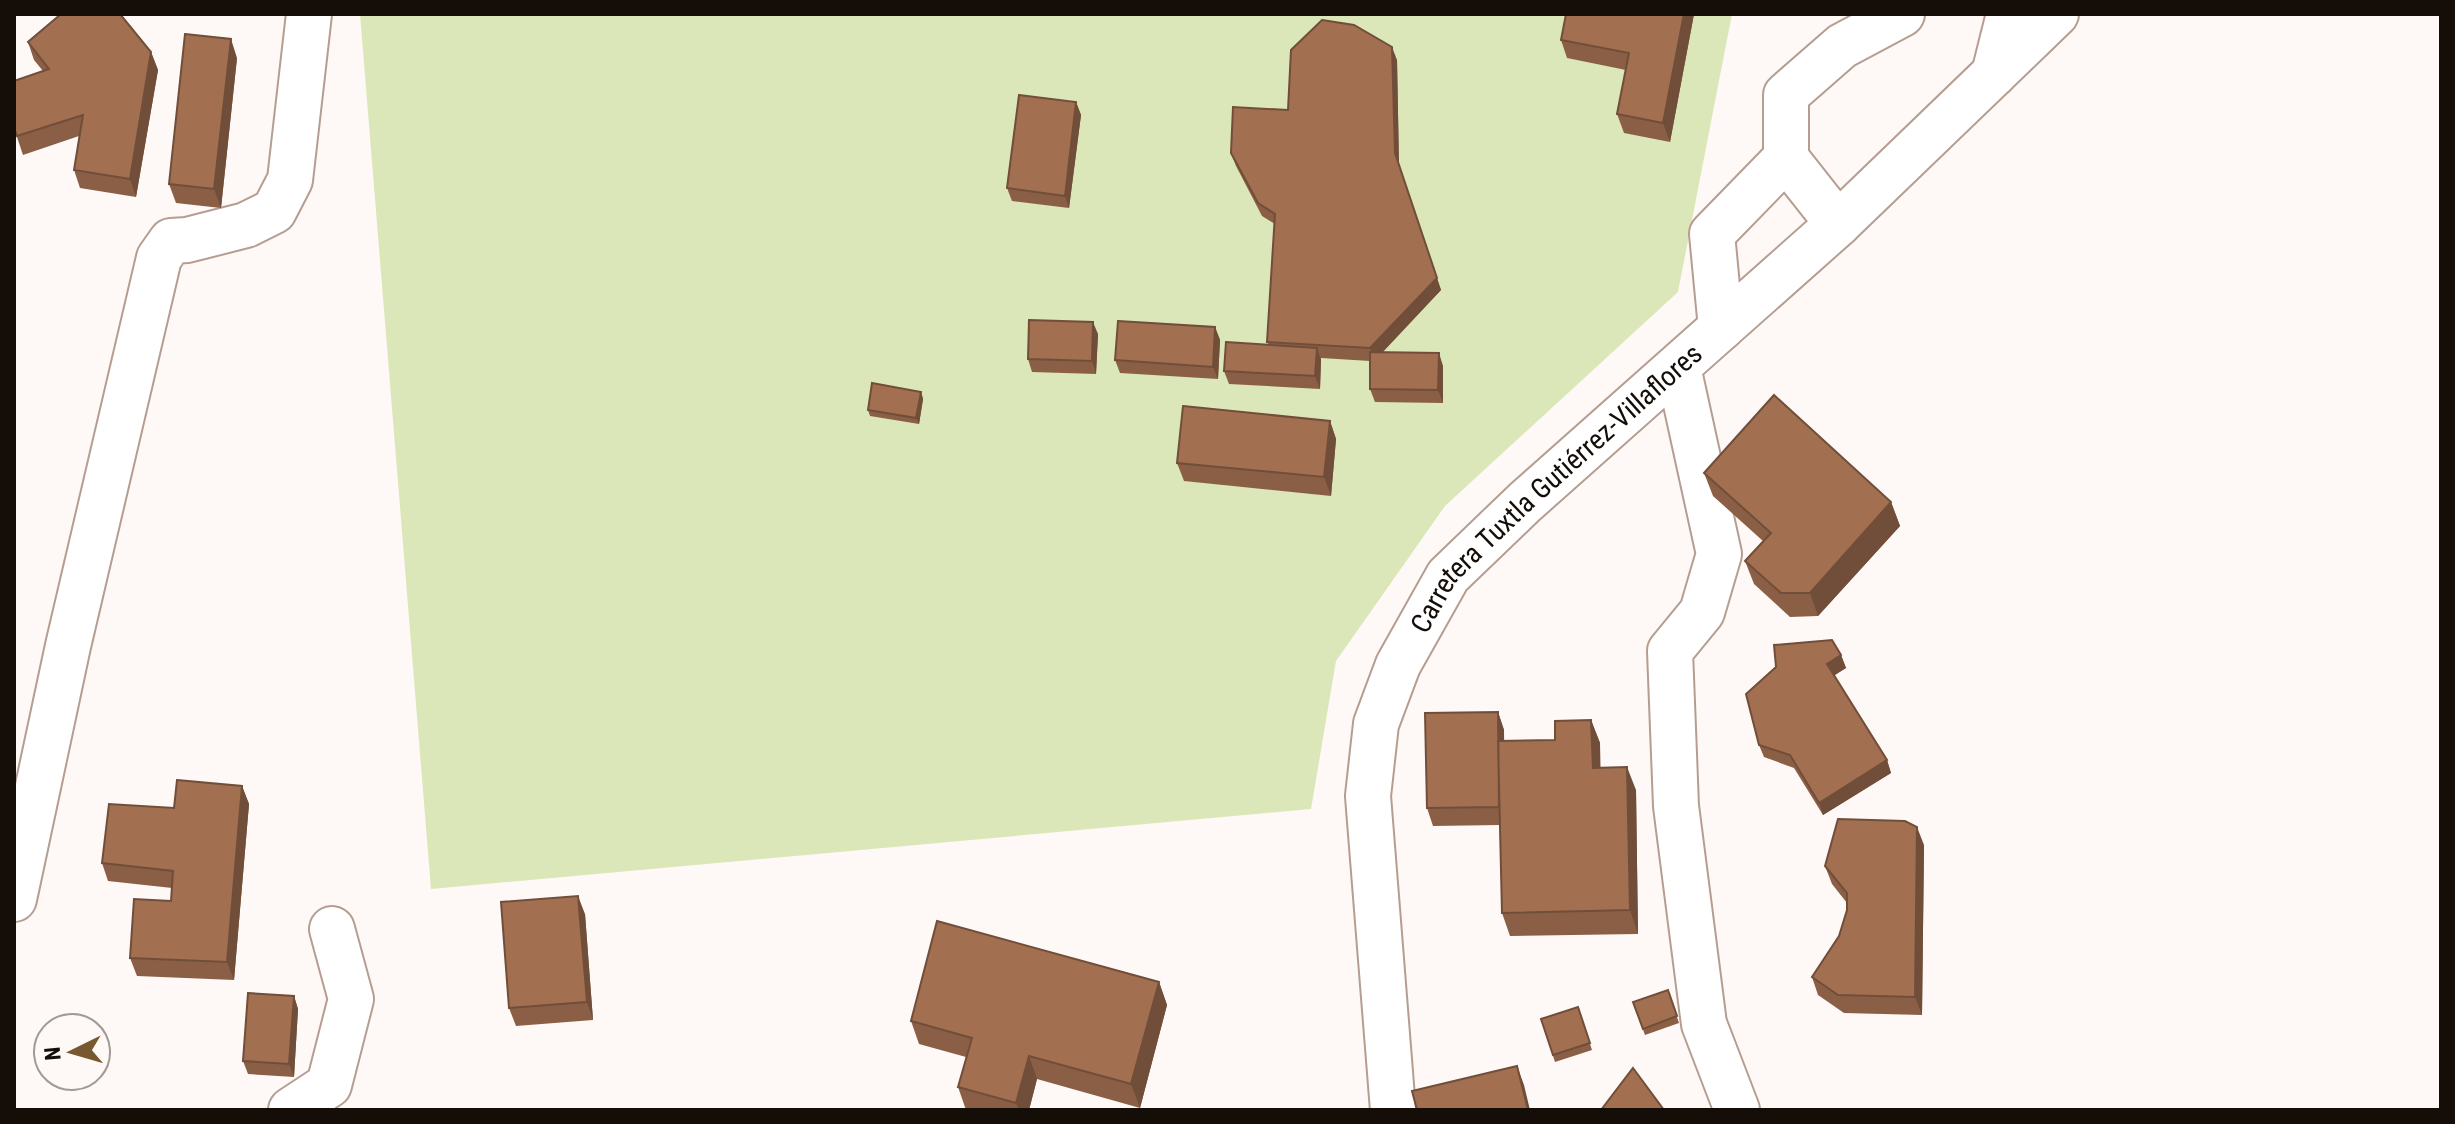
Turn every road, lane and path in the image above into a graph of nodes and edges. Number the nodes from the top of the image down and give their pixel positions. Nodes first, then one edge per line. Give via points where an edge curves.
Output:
1 (309, 14) edge
2 (1902, 14) edge
3 (2009, 14) edge
4 (2056, 14) edge
5 (1994, 74) junction
6 (1786, 158) junction
7 (1838, 224) junction
8 (1721, 328) junction
9 (1678, 367) junction
10 (14, 899) edge
11 (332, 929) dead end
12 (291, 1110) edge
13 (1393, 1110) edge
14 (1737, 1110) edge

1 - 10 street via 290,180 274,211 246,225 171,241 159,258
2 - 6 street via 1842,46 1786,95
3 - 5 street
4 - 5 street, Carretera Tuxtla Gutiérrez-Villaflores
5 - 7 street, Carretera Tuxtla Gutiérrez-Villaflores
6 - 7 street
6 - 8 street via 1712,234
7 - 8 street, Carretera Tuxtla Gutiérrez-Villaflores
8 - 9 street, Carretera Tuxtla Gutiérrez-Villaflores
9 - 13 street, Carretera Tuxtla Gutiérrez-Villaflores via 1448,576 1398,665 1376,724 1368,796
9 - 14 street via 1719,554 1702,612 1670,651 1676,806 1704,1024
11 - 12 street via 351,999 329,1085

